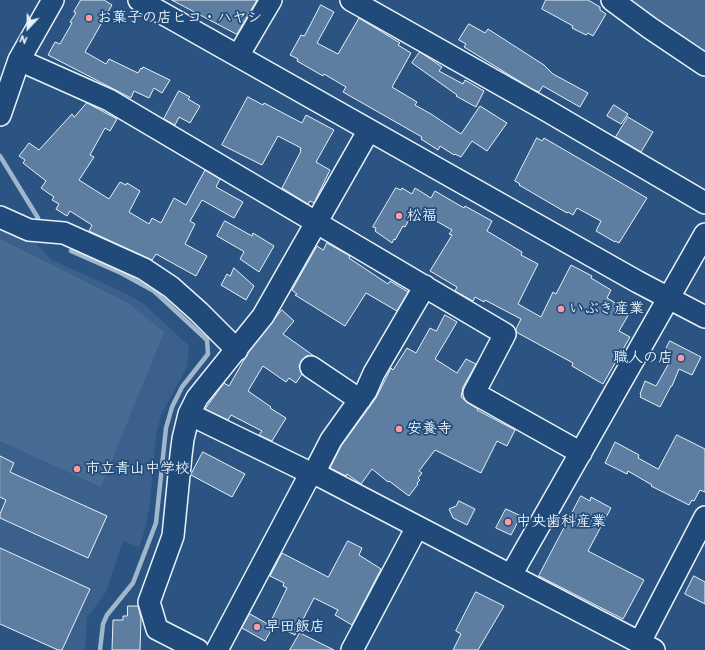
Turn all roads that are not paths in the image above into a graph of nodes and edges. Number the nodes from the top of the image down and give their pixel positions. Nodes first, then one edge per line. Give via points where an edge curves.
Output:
1 (53, 0) edge
2 (139, 0) edge
3 (271, 0) edge
4 (612, 0) edge
5 (357, 2) edge
6 (238, 56) junction
7 (20, 60) junction
8 (705, 65) edge
9 (0, 115) edge
10 (369, 130) junction
11 (705, 203) edge
12 (0, 217) edge
13 (317, 222) junction
14 (705, 234) edge
15 (425, 286) junction
16 (669, 297) junction
17 (705, 317) edge
18 (237, 350) junction
19 (311, 367) dead end
20 (360, 400) junction
21 (189, 414) junction
22 (581, 453) junction
23 (313, 475) junction
24 (705, 517) edge
25 (417, 527) junction
26 (699, 543) edge
27 (511, 575) junction
28 (647, 646) edge
29 (222, 648) edge
30 (198, 650) edge
31 (352, 650) edge

1 - 7 street
2 - 6 street
3 - 6 street
4 - 8 street
5 - 11 street
6 - 10 street
7 - 9 street
7 - 13 street via 109,100
10 - 13 street
10 - 16 street
12 - 18 street via 29,230 64,233 144,269 171,287
13 - 15 street
13 - 18 street via 264,316
14 - 16 street
15 - 20 street
15 - 22 street via 505,334 474,393
16 - 17 street
16 - 22 street
18 - 21 street via 197,398
19 - 20 street
20 - 23 street via 331,440
21 - 23 street
21 - 30 street via 182,450 173,536 149,602 157,629
22 - 27 street
23 - 25 street via 320,476
23 - 29 street via 308,480
24 - 26 street
25 - 27 street
25 - 31 street
26 - 28 street
27 - 28 street

